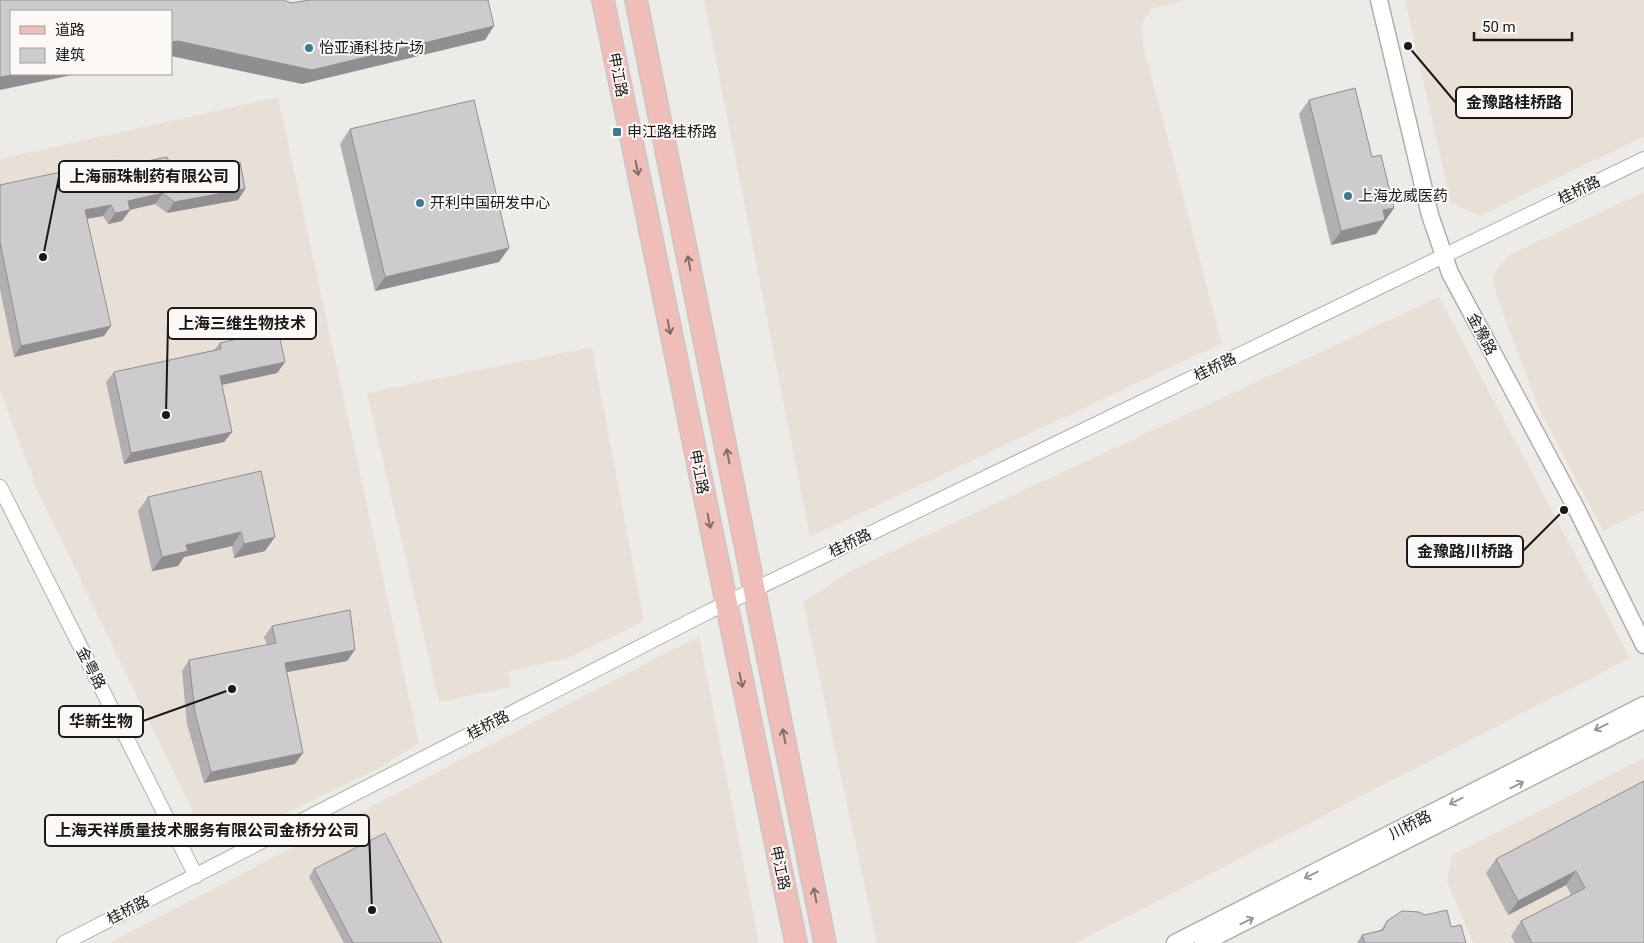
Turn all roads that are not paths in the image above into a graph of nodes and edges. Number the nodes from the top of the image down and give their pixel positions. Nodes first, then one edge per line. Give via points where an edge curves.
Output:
1 (603, 0) edge
2 (636, 0) edge
3 (1379, 0) edge
4 (1644, 158) edge
5 (1444, 256) junction
6 (0, 487) edge
7 (755, 589) junction
8 (726, 604) junction
9 (1644, 645) edge
10 (1644, 705) edge
11 (1644, 720) edge
12 (196, 876) junction
13 (64, 943) edge
14 (796, 943) edge
15 (825, 943) edge
16 (1175, 943) edge
17 (1203, 943) edge

1 -> 8 main road, 申江路
7 -> 2 main road, 申江路
3 - 5 street, 金豫路 via 1430,216
4 - 5 street, 桂桥路
5 - 7 street, 桂桥路
5 - 9 street, 金豫路 via 1459,291 1576,508
6 - 12 street, 金粤路
7 - 8 street, 桂桥路
15 -> 7 main road, 申江路
8 - 12 street, 桂桥路
8 -> 14 main road, 申江路
10 -> 16 street, 川桥路
17 -> 11 street, 川桥路
12 - 13 street, 桂桥路

